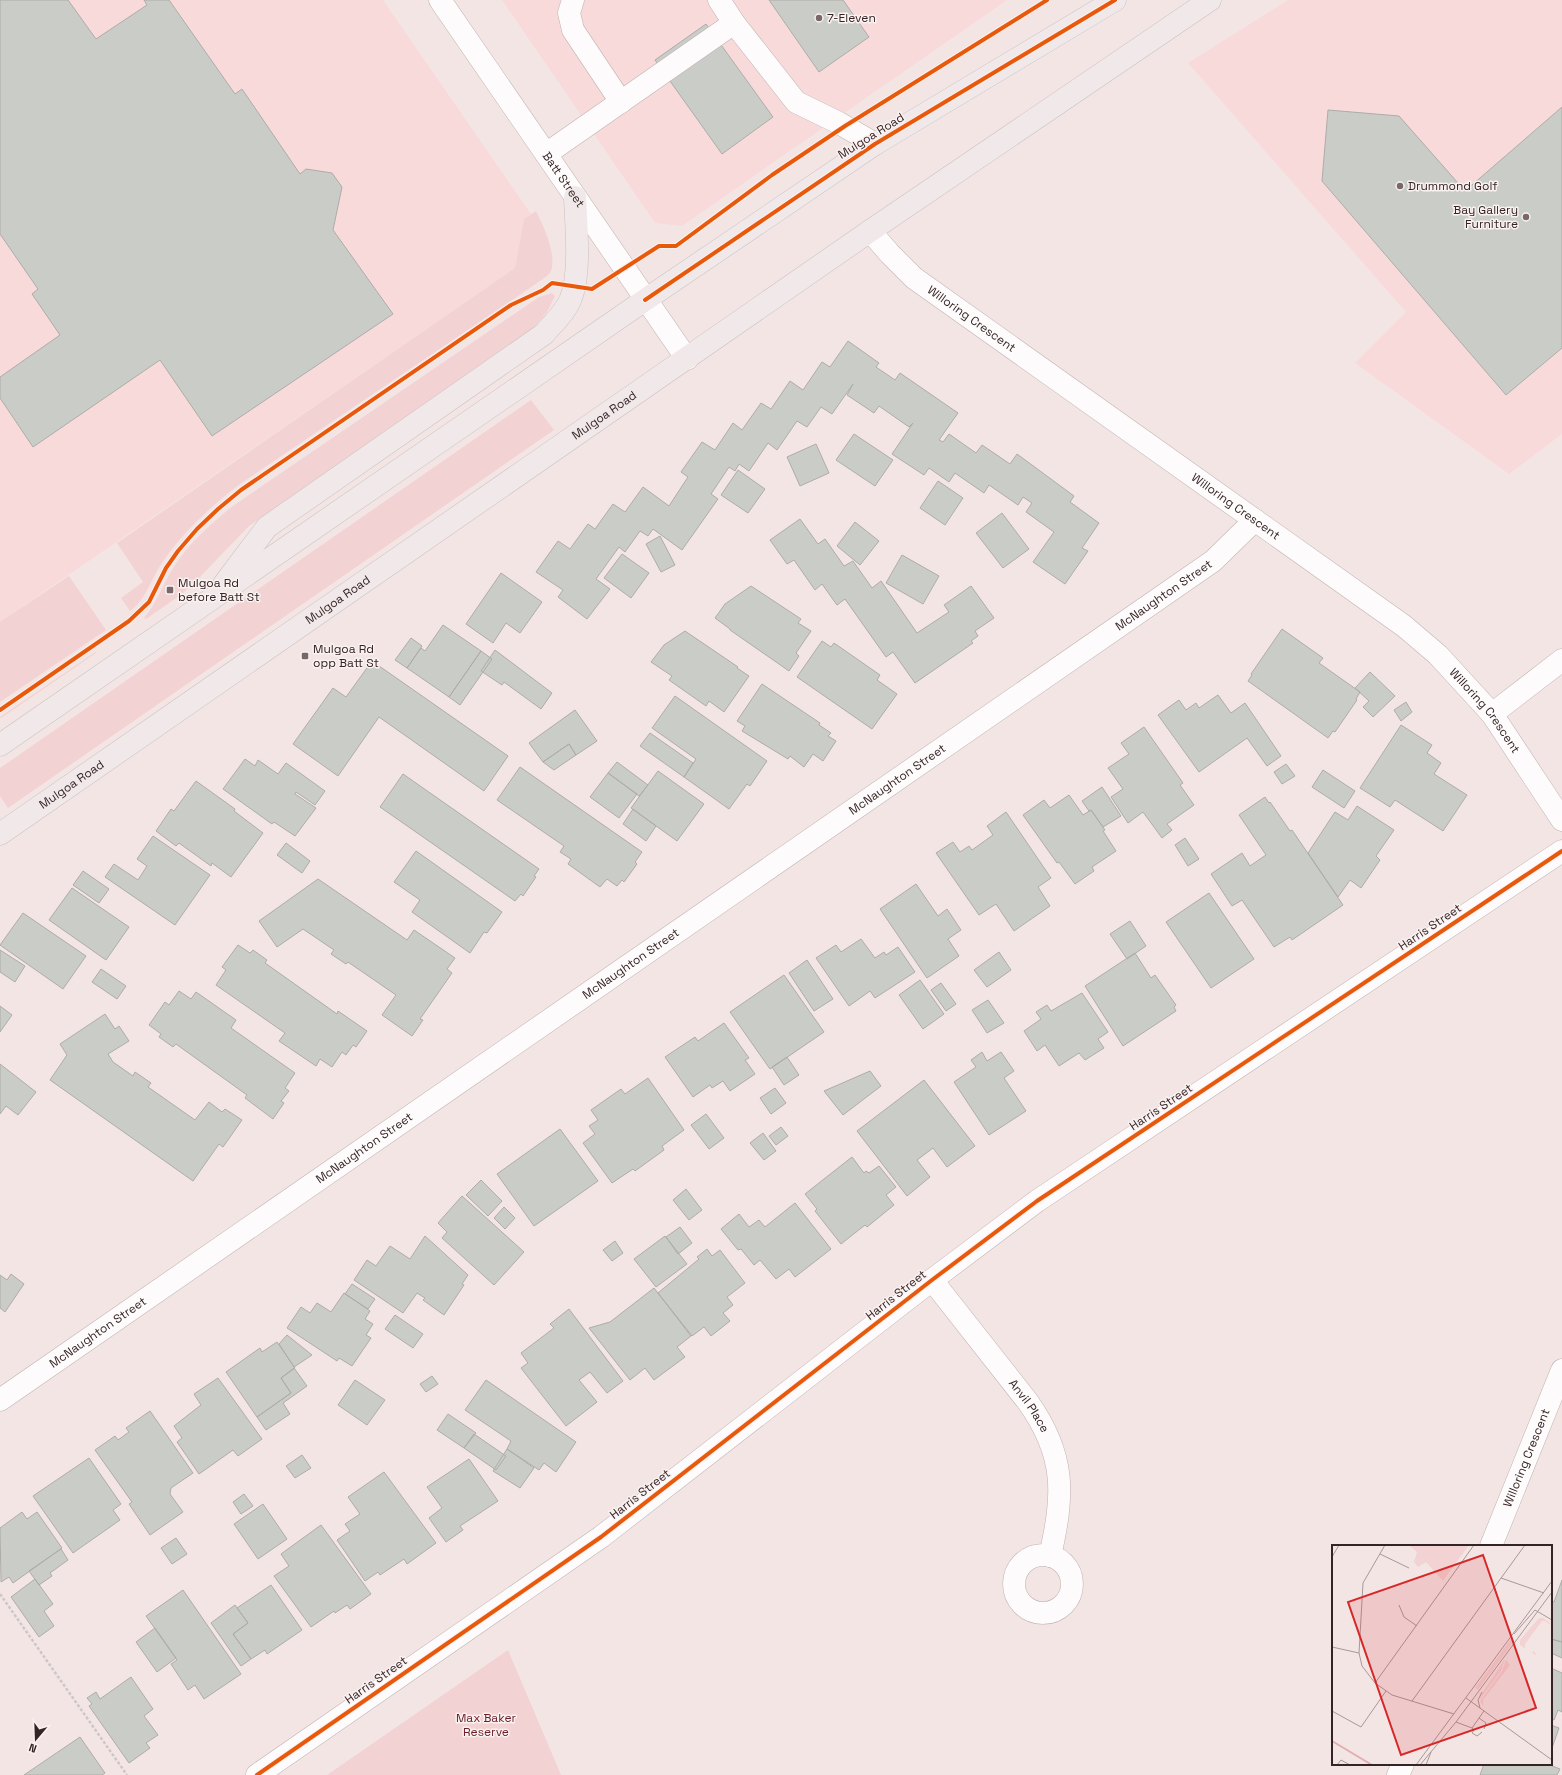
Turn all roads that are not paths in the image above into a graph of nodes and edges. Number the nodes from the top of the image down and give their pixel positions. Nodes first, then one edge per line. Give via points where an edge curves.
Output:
1 (440, 0) edge
2 (573, 0) edge
3 (719, 0) edge
4 (1115, 0) edge
5 (1210, 0) edge
6 (734, 23) junction
7 (621, 102) junction
8 (875, 144) junction
9 (546, 154) junction
10 (575, 197) junction
11 (870, 231) junction
12 (645, 300) junction
13 (687, 359) junction
14 (1255, 520) junction
15 (212, 600) junction
16 (1562, 660) edge
17 (1492, 714) junction
18 (0, 745) edge
19 (1562, 820) edge
20 (1, 833) edge
21 (1562, 851) edge
22 (932, 1280) junction
23 (1562, 1370) edge
24 (0, 1400) edge
25 (1491, 1545) edge
26 (1050, 1556) dead end
27 (1403, 1765) edge
28 (257, 1775) edge
29 (1398, 1775) edge

1 - 9 street, Batt Street
2 - 7 street via 570,13 573,30
3 - 6 street
4 - 8 main road, Mulgoa Road
5 - 11 main road, Mulgoa Road
6 - 7 street
6 - 8 street via 796,102
7 - 9 street
8 - 12 main road, Mulgoa Road
9 - 10 street, Batt Street
10 - 12 street, Batt Street
10 - 15 main road via 577,253 574,286 571,298 555,322 544,334 267,527
11 - 13 main road, Mulgoa Road
11 - 14 street, Willoring Crescent via 914,278
12 - 13 street, Batt Street
12 - 15 main road, Mulgoa Road
13 - 20 main road, Mulgoa Road
14 - 17 street, Willoring Crescent via 1404,626 1438,655
14 - 24 street, McNaughton Street via 1213,561
15 - 18 main road, Mulgoa Road
16 - 17 street
17 - 19 street, Willoring Crescent
21 - 22 street, Harris Street via 1037,1201
22 - 26 street, Anvil Place via 1042,1421 1056,1456 1060,1485 1057,1526
22 - 28 street, Harris Street via 601,1537
23 - 25 street, Willoring Crescent
27 - 29 street

